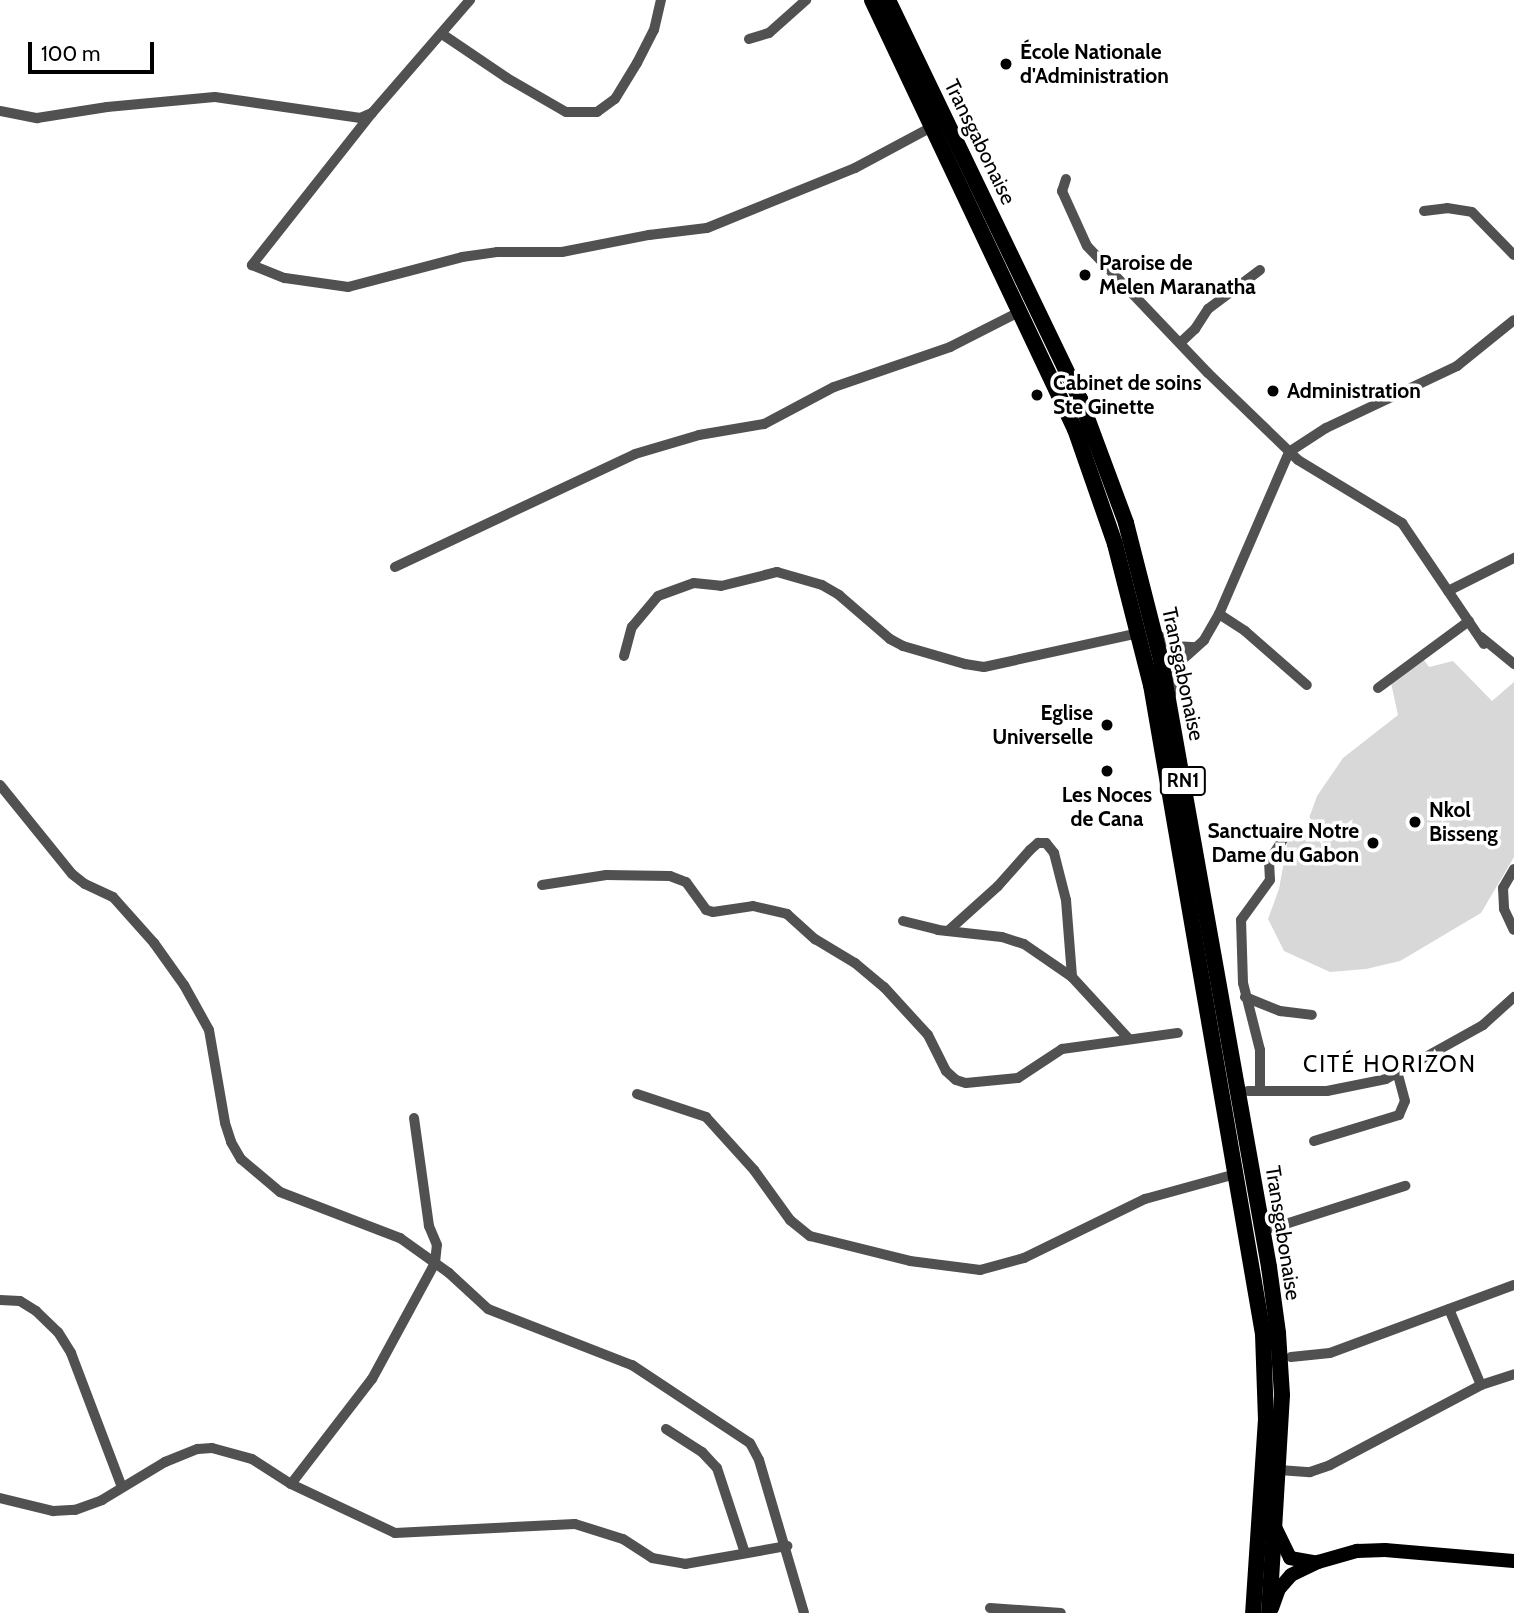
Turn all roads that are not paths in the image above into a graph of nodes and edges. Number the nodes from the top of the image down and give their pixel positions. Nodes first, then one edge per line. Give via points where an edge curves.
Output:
1 (470, 0) edge
2 (661, 0) edge
3 (806, 0) edge
4 (872, 0) edge
5 (888, 0) edge
6 (442, 34) junction
7 (749, 39) dead end
8 (0, 111) edge
9 (372, 113) junction
10 (930, 128) junction
11 (1066, 178) dead end
12 (1424, 211) dead end
13 (1514, 255) edge
14 (1260, 270) dead end
15 (1021, 311) junction
16 (1514, 320) edge
17 (1180, 343) junction
18 (1289, 452) junction
19 (1514, 558) edge
20 (395, 567) dead end
21 (1448, 591) junction
22 (1219, 614) junction
23 (1469, 621) junction
24 (1147, 633) junction
25 (1196, 647) junction
26 (624, 656) dead end
27 (1514, 664) edge
28 (1307, 685) dead end
29 (1378, 688) dead end
30 (1170, 705) junction
31 (0, 785) edge
32 (1289, 830) dead end
33 (1514, 869) edge
34 (542, 885) dead end
35 (903, 921) dead end
36 (1514, 930) edge
37 (948, 932) junction
38 (1072, 977) junction
39 (1245, 997) junction
40 (1514, 997) edge
41 (1312, 1015) dead end
42 (1178, 1032) dead end
43 (1129, 1039) junction
44 (1398, 1074) junction
45 (637, 1094) dead end
46 (414, 1118) dead end
47 (1314, 1140) dead end
48 (1236, 1174) junction
49 (1405, 1186) dead end
50 (1273, 1227) dead end
51 (435, 1263) junction
52 (1514, 1285) edge
53 (0, 1300) edge
54 (1449, 1309) junction
55 (1291, 1357) dead end
56 (1514, 1374) edge
57 (1481, 1385) junction
58 (666, 1429) dead end
59 (1279, 1470) junction
60 (291, 1484) junction
61 (122, 1487) junction
62 (0, 1499) edge
63 (1275, 1525) junction
64 (787, 1546) junction
65 (745, 1553) junction
66 (1514, 1560) edge
67 (1318, 1562) junction
68 (990, 1608) dead end
69 (804, 1613) edge
70 (1061, 1613) edge
71 (1253, 1613) edge
72 (1270, 1613) edge

1 - 6 street
2 - 6 street via 654,30 637,63 615,99 597,112 566,111
3 - 7 street via 769,33
4 - 10 highway, Transgabonaise / RN1
5 - 24 highway, Transgabonaise / RN1 via 1080,399 1126,523
6 - 9 street
8 - 9 street via 37,118 215,97 347,117
9 - 10 street via 252,265 285,278 348,287 462,257 562,252 707,228 855,168
10 - 15 highway, Transgabonaise / RN1
11 - 17 street via 1062,191 1087,246
12 - 13 street via 1472,212
14 - 17 street via 1208,309
15 - 20 street via 950,347 834,387 764,424 668,442 635,454
15 - 24 highway, Transgabonaise / RN1 via 1065,405
16 - 18 street via 1457,366 1326,428
17 - 18 street
18 - 21 street via 1402,523
18 - 22 street
19 - 21 street
21 - 23 street
22 - 25 street
22 - 28 street
23 - 27 street via 1482,641 1486,639
23 - 29 street
24 - 25 street via 1174,646
24 - 26 street via 984,667 965,664 903,646 822,584 777,572 721,586 694,583 658,596 632,628
24 - 30 highway, Transgabonaise / RN1
24 - 48 highway, Transgabonaise / RN1 via 1163,752
25 - 30 street via 1177,670
30 - 59 highway, Transgabonaise / RN1 via 1273,1295 1282,1395
31 - 51 street via 72,874 113,897 184,985 209,1030 225,1123 241,1159 280,1192 400,1238
32 - 39 street via 1269,861 1270,880 1241,920
33 - 36 street via 1503,888 1504,909
34 - 43 street via 606,875 670,876 686,882 706,910 753,906 788,914 815,939 884,987 928,1035 946,1071 966,1083 1018,1078 1062,1049
35 - 37 street
37 - 38 street via 1024,944
37 - 38 street via 1030,850 1046,843 1054,853 1066,900
38 - 43 street
39 - 41 street via 1280,1011
39 - 44 street via 1261,1050 1254,1090 1350,1088
40 - 44 street via 1483,1025
42 - 43 street
44 - 47 street via 1405,1101 1399,1115
45 - 48 street via 706,1117 754,1170 790,1220 810,1236 921,1263 980,1270 1013,1261 1145,1199
46 - 51 street via 429,1226 437,1245
48 - 71 highway, Transgabonaise / RN1 via 1258,1297 1266,1390
49 - 50 street
51 - 60 street via 372,1379
51 - 64 street via 488,1309 632,1365 750,1443 760,1460
52 - 54 street
53 - 61 street via 20,1301 58,1332 71,1353
54 - 55 street via 1330,1353
54 - 57 street
56 - 57 street
57 - 59 street via 1331,1465 1310,1472
58 - 65 street via 702,1452 717,1468
59 - 63 highway, Transgabonaise / RN1
60 - 61 street via 252,1459 212,1448 183,1454
60 - 65 street via 395,1533 575,1524 623,1539 663,1561 685,1563
61 - 62 street via 75,1510 52,1511
63 - 67 main road via 1290,1558
63 - 72 highway, Transgabonaise / RN1
64 - 65 street
64 - 69 street
66 - 67 main road via 1385,1549
67 - 72 main road via 1285,1581
68 - 70 street

